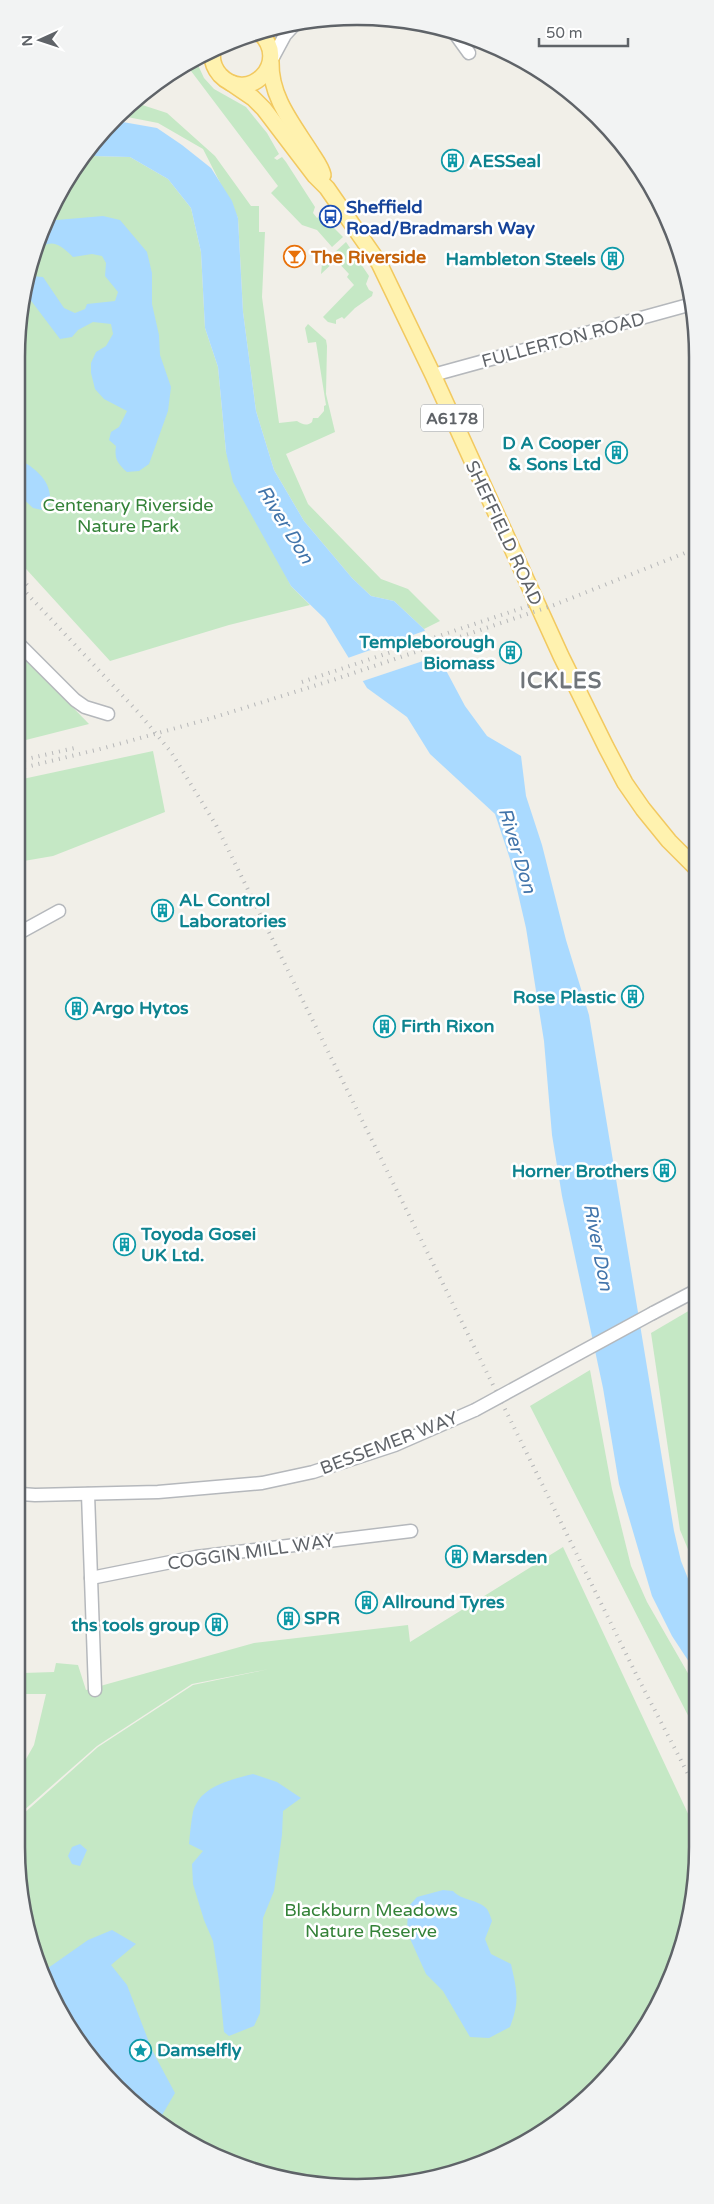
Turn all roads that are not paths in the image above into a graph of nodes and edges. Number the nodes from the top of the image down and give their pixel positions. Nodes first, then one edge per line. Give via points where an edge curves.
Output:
1 (288, 32) edge
2 (266, 38) edge
3 (462, 42) edge
4 (470, 53) dead end
5 (213, 58) edge
6 (271, 62) junction
7 (231, 83) junction
8 (327, 188) junction
9 (685, 306) edge
10 (433, 375) junction
11 (25, 649) edge
12 (108, 714) dead end
13 (689, 861) edge
14 (59, 910) dead end
15 (25, 930) edge
16 (689, 1294) edge
17 (25, 1494) edge
18 (88, 1494) junction
19 (411, 1531) dead end
20 (91, 1578) junction
21 (95, 1690) dead end

1 - 6 street
2 - 6 main road, A6178 via 271,48
3 - 4 street
5 - 7 main road, A6178 via 218,74
6 - 7 main road via 267,72 257,81 247,85
6 - 8 main road, SHEFFIELD ROAD / A6178 via 273,87 322,170
7 - 8 main road, SHEFFIELD ROAD / A6178 via 259,104
8 - 10 main road, SHEFFIELD ROAD / A6178 via 379,263
9 - 10 street, FULLERTON ROAD
10 - 13 main road, SHEFFIELD ROAD / A6178 via 606,747 643,810
11 - 12 street via 75,700 85,707
14 - 15 street
16 - 18 street, BESSEMER WAY, bridge via 475,1410 395,1445 304,1474 244,1485
17 - 18 street, BESSEMER WAY
18 - 20 street
19 - 20 street, COGGIN MILL WAY via 196,1557
20 - 21 street

